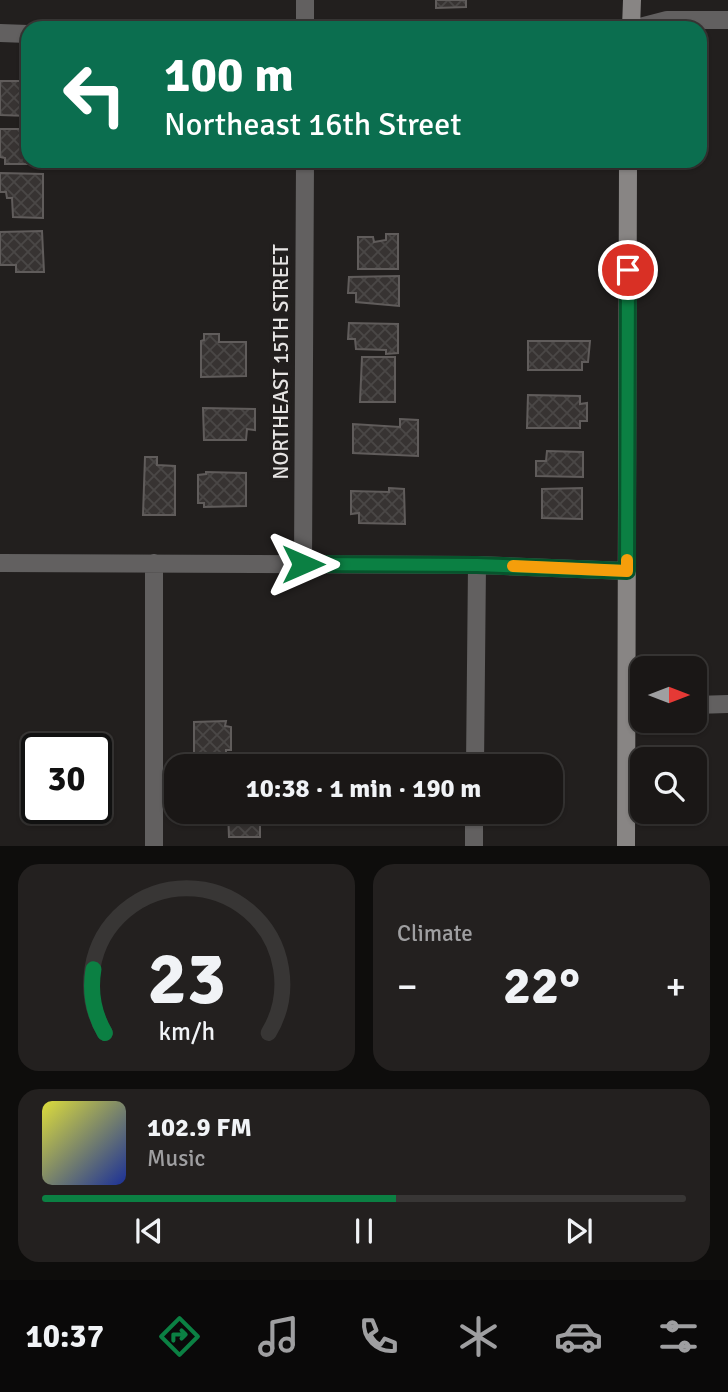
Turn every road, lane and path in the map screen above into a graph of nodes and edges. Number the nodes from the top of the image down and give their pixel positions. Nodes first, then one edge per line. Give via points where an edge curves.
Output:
1 (305, 0) edge
2 (632, 0) edge
3 (728, 20) edge
4 (305, 21) edge
5 (633, 21) edge
6 (663, 21) edge
7 (0, 33) edge
8 (21, 34) edge
9 (305, 168) edge
10 (628, 168) edge
11 (0, 563) edge
12 (154, 563) junction
13 (303, 564) junction
14 (477, 565) junction
15 (627, 571) junction
16 (632, 656) edge
17 (728, 704) edge
18 (707, 705) edge
19 (633, 733) edge
20 (475, 754) edge
21 (474, 824) edge
22 (154, 846) edge
23 (474, 846) edge
24 (626, 846) edge

1 - 4 street
2 - 5 street
3 - 6 street
7 - 8 street
9 - 13 street, NORTHEAST 15TH STREET
10 - 15 street
11 - 12 street
12 - 13 street
12 - 22 street
13 - 14 street
14 - 15 street
14 - 20 street
15 - 16 street
17 - 18 street
19 - 24 street
21 - 23 street

